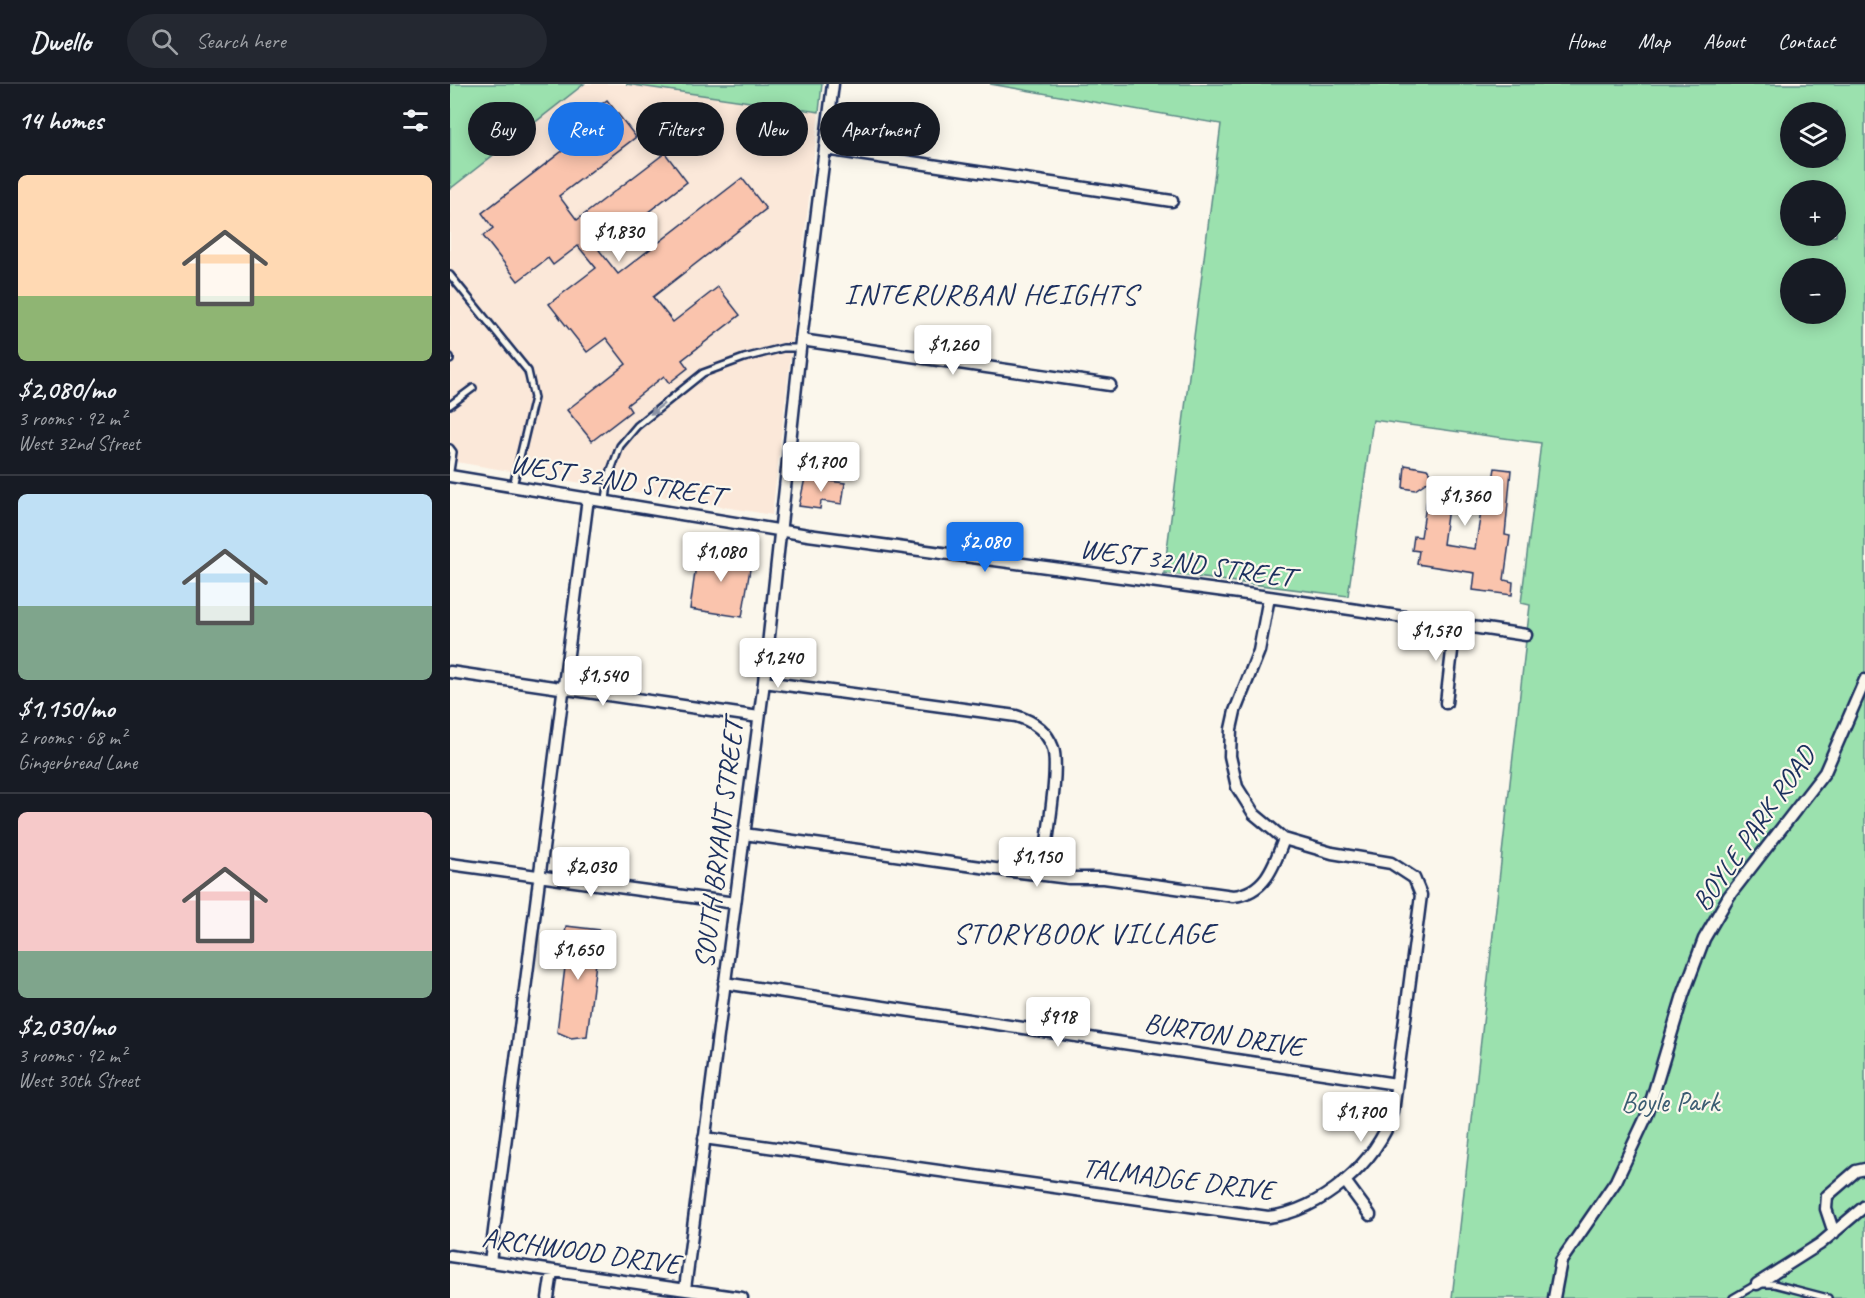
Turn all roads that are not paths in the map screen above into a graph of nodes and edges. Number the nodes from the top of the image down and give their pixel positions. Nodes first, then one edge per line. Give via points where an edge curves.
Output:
1 (833, 84) edge
2 (831, 102) edge
3 (824, 156) edge
4 (872, 156) edge
5 (1172, 201) dead end
6 (450, 275) edge
7 (800, 344) junction
8 (1110, 385) dead end
9 (473, 388) dead end
10 (450, 405) edge
11 (450, 448) edge
12 (450, 471) edge
13 (450, 476) edge
14 (513, 486) junction
15 (588, 498) junction
16 (606, 500) junction
17 (781, 529) junction
18 (1269, 597) junction
19 (1455, 625) junction
20 (1526, 635) dead end
21 (450, 672) edge
22 (1865, 680) edge
23 (764, 682) junction
24 (564, 687) junction
25 (1446, 703) dead end
26 (759, 717) junction
27 (744, 834) junction
28 (1284, 839) junction
29 (450, 864) edge
30 (1043, 874) junction
31 (540, 877) junction
32 (735, 903) junction
33 (724, 983) junction
34 (1396, 1084) junction
35 (704, 1138) junction
36 (1865, 1169) edge
37 (1345, 1181) junction
38 (1865, 1206) edge
39 (1370, 1215) dead end
40 (1834, 1233) junction
41 (450, 1256) edge
42 (490, 1262) junction
43 (552, 1272) junction
44 (1757, 1284) junction
45 (685, 1289) junction
46 (548, 1298) edge
47 (742, 1298) edge
48 (1554, 1298) edge
49 (1733, 1298) edge
50 (1828, 1298) edge

1 - 2 street, SOUTH BRYANT STREET
3 - 7 street, SOUTH BRYANT STREET
4 - 5 street
6 - 14 lane via 528,370 534,398
7 - 8 street
7 -> 16 lane via 744,357 703,373 636,426 620,446 609,476
7 - 17 street, SOUTH BRYANT STREET
9 - 10 lane
11 - 12 lane
13 - 14 street, WEST 32ND STREET
14 - 15 street, WEST 32ND STREET
15 - 16 street, WEST 32ND STREET
15 - 24 street
16 - 17 street, WEST 32ND STREET
17 - 18 street, WEST 32ND STREET
17 - 23 street, SOUTH BRYANT STREET
18 - 19 street, WEST 32ND STREET
18 - 28 street, TALMADGE DRIVE via 1259,651 1230,729 1230,756 1237,787 1245,801 1265,825
19 - 20 street, WEST 32ND STREET
19 - 25 street
21 - 24 street
22 - 48 street, BOYLE PARK ROAD via 1825,772 1736,886 1704,939 1647,1115 1616,1181 1561,1261
23 - 26 street, SOUTH BRYANT STREET
23 - 30 street via 1016,716 1035,724 1049,739 1055,759
24 - 26 street
24 - 31 street
26 - 27 street, SOUTH BRYANT STREET
27 - 30 street
27 - 32 street, SOUTH BRYANT STREET
28 - 30 street via 1266,879 1243,895
28 - 34 street, TALMADGE DRIVE via 1332,853 1391,862 1407,871 1417,884 1421,908
29 - 31 street
31 - 32 street
31 - 42 street
32 - 33 street, SOUTH BRYANT STREET
33 - 34 street, BURTON DRIVE
33 - 35 street, SOUTH BRYANT STREET
34 - 37 street, TALMADGE DRIVE via 1393,1113 1381,1140
35 - 37 street, TALMADGE DRIVE via 1268,1217 1294,1212
35 - 45 street, SOUTH BRYANT STREET
36 - 40 street via 1836,1185 1827,1196 1826,1209
37 - 39 street
38 - 40 street
40 - 44 street
41 - 42 street, ARCHWOOD DRIVE
42 - 43 street, ARCHWOOD DRIVE
43 - 45 street, ARCHWOOD DRIVE
43 - 46 street
44 - 49 lane
44 - 50 lane via 1774,1284
45 - 47 street, ARCHWOOD DRIVE

